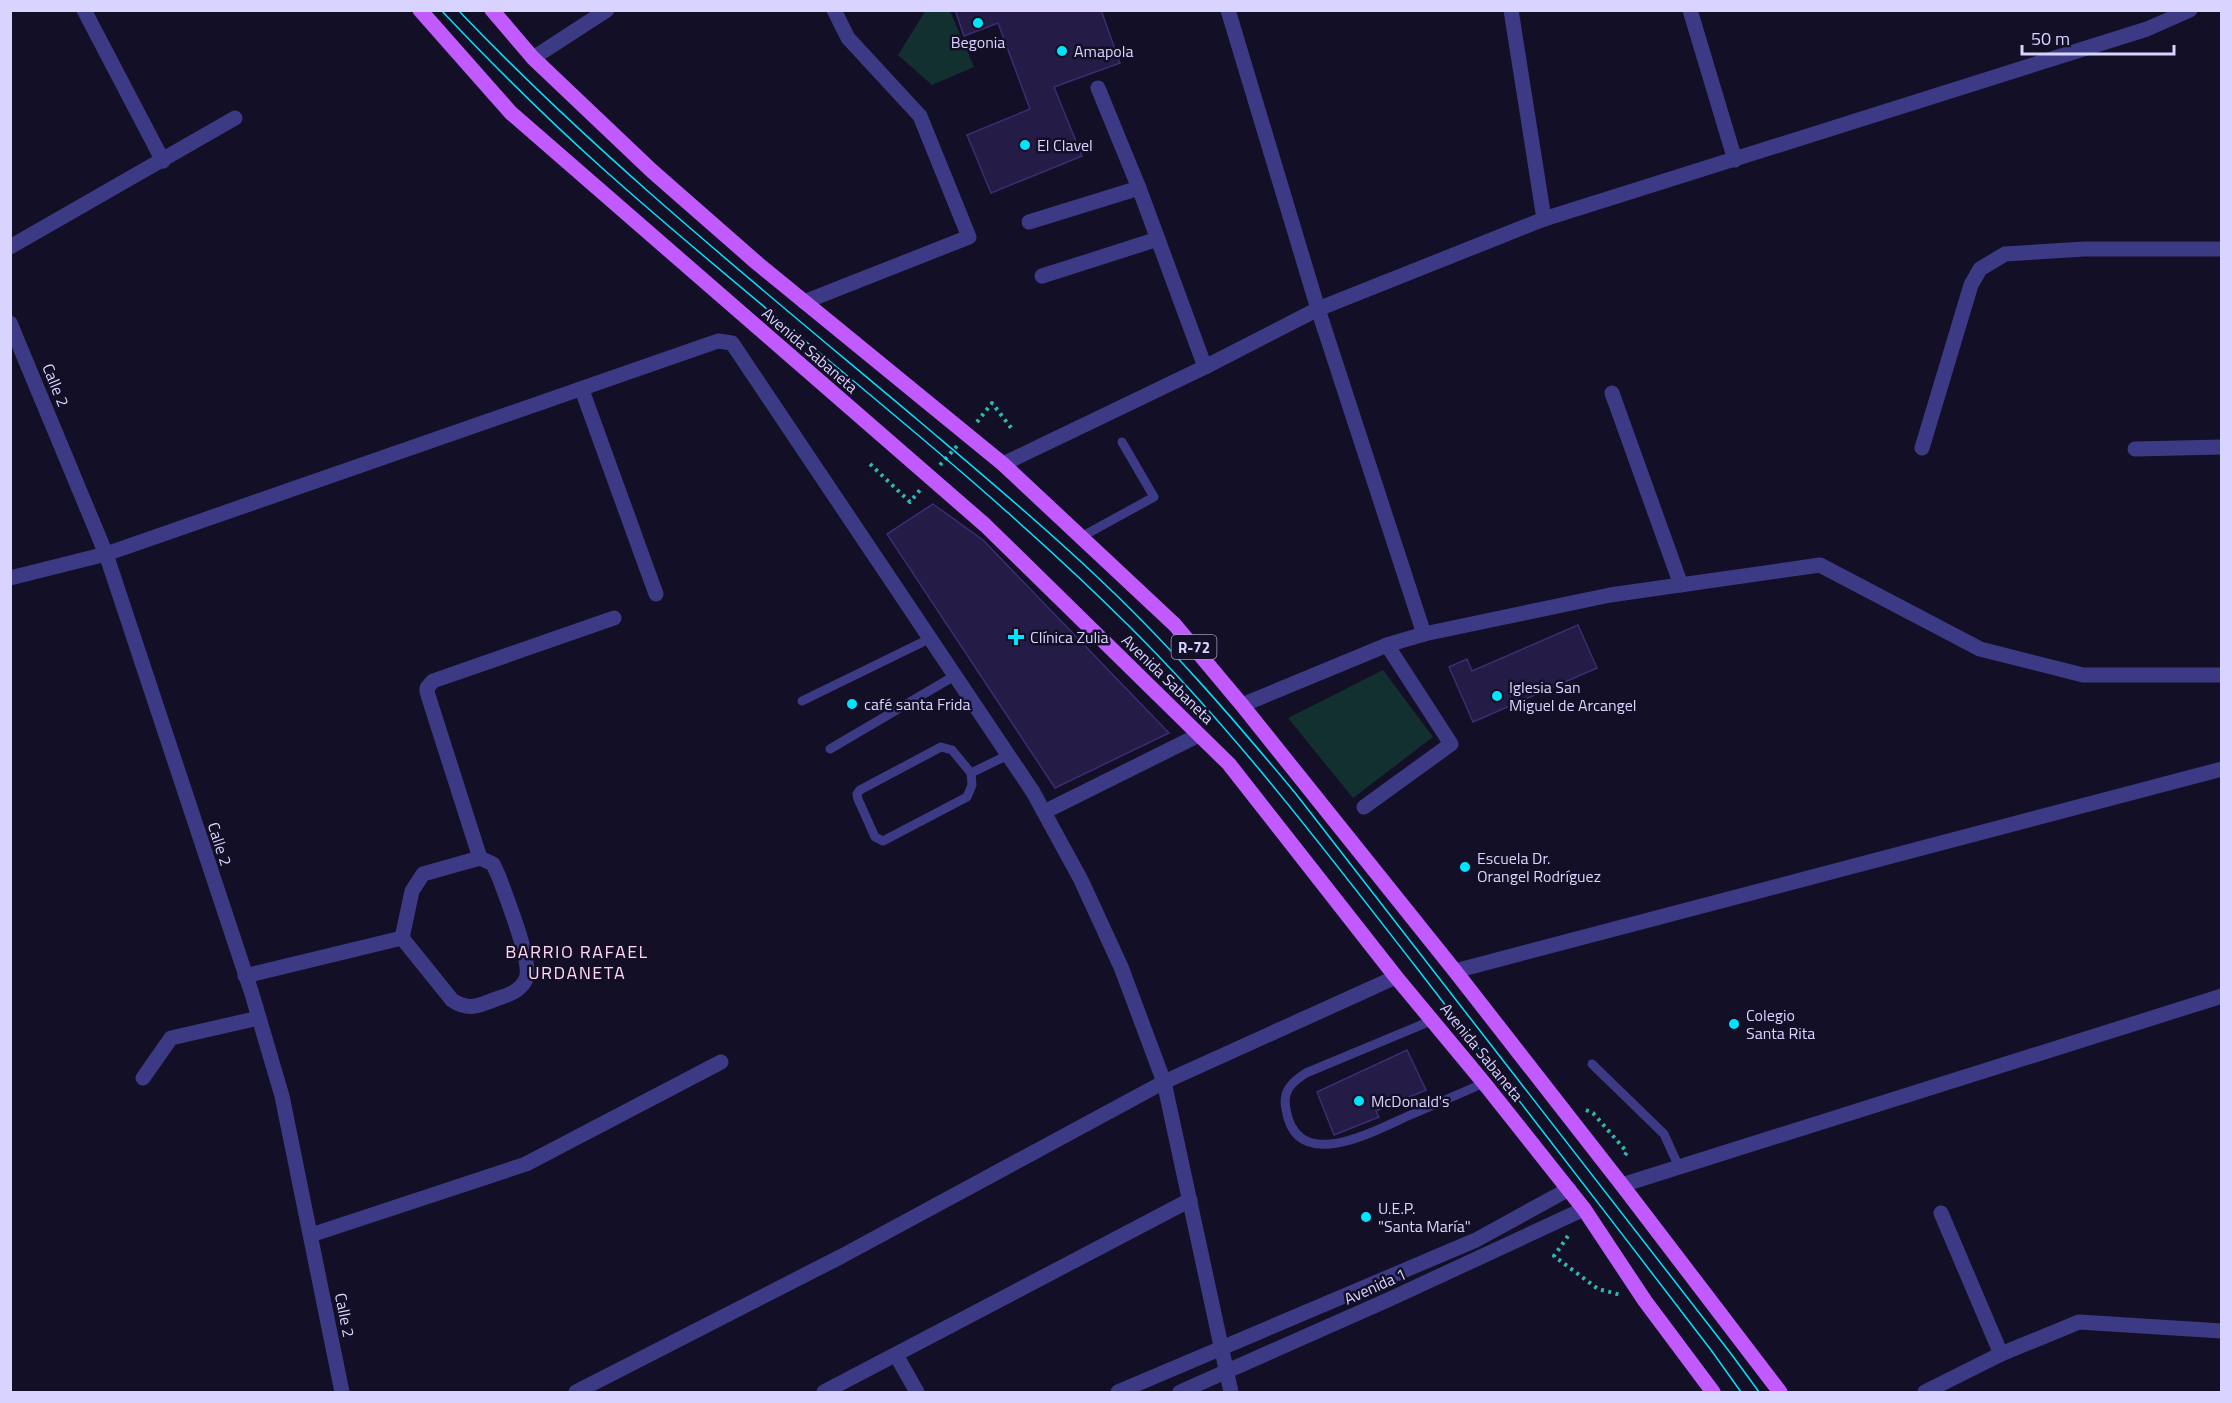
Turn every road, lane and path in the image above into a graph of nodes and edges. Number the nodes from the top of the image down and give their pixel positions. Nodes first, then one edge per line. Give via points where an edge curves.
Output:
1 (420, 10) edge
2 (492, 10) edge
3 (608, 10) edge
4 (834, 10) edge
5 (1228, 10) edge
6 (1511, 10) edge
7 (2190, 10) edge
8 (86, 11) edge
9 (1696, 12) edge
10 (533, 58) junction
11 (1098, 88) dead end
12 (235, 118) dead end
13 (1735, 160) junction
14 (163, 161) junction
15 (1139, 188) junction
16 (1544, 219) junction
17 (1029, 222) dead end
18 (1158, 239) junction
19 (10, 247) edge
20 (2222, 249) edge
21 (1042, 276) dead end
22 (804, 302) junction
23 (1318, 309) junction
24 (10, 322) edge
25 (1205, 367) junction
26 (582, 390) junction
27 (1612, 393) dead end
28 (1012, 429) dead end
29 (970, 430) dead end
30 (962, 439) dead end
31 (1122, 442) dead end
32 (2222, 447) edge
33 (1922, 448) dead end
34 (2135, 449) dead end
35 (870, 464) dead end
36 (1003, 464) junction
37 (940, 466) dead end
38 (925, 484) dead end
39 (1081, 537) junction
40 (106, 554) junction
41 (10, 578) edge
42 (1681, 585) junction
43 (656, 594) dead end
44 (614, 618) dead end
45 (1424, 634) junction
46 (931, 638) junction
47 (1387, 645) junction
48 (956, 675) junction
49 (2222, 675) edge
50 (802, 701) dead end
51 (1242, 705) junction
52 (1199, 735) junction
53 (830, 749) dead end
54 (1008, 755) junction
55 (2222, 769) edge
56 (971, 773) junction
57 (1364, 807) dead end
58 (1044, 812) junction
59 (480, 858) junction
60 (402, 938) junction
61 (1455, 971) junction
62 (245, 976) junction
63 (1396, 977) junction
64 (2222, 996) edge
65 (258, 1018) junction
66 (1433, 1020) junction
67 (721, 1062) dead end
68 (1592, 1064) dead end
69 (142, 1078) dead end
70 (1164, 1082) junction
71 (1484, 1083) junction
72 (1593, 1113) dead end
73 (1627, 1152) dead end
74 (1678, 1166) junction
75 (1622, 1185) junction
76 (1569, 1189) junction
77 (1190, 1200) junction
78 (1584, 1209) junction
79 (1941, 1213) dead end
80 (311, 1235) junction
81 (1554, 1256) dead end
82 (1598, 1289) dead end
83 (2222, 1331) edge
84 (1222, 1349) junction
85 (2001, 1354) junction
86 (896, 1355) junction
87 (1227, 1372) junction
88 (342, 1392) edge
89 (576, 1392) edge
90 (824, 1392) edge
91 (917, 1392) edge
92 (1118, 1392) edge
93 (1179, 1392) edge
94 (1231, 1392) edge
95 (1713, 1392) edge
96 (1780, 1392) edge
97 (1925, 1392) edge

1 - 52 main road, Avenida Sabaneta via 511,113 985,525
2 - 10 main road, Avenida Sabaneta / R-72
3 - 10 street
4 - 22 street via 848,38 920,116 969,237
5 - 23 street
6 - 16 street
7 - 13 street via 2147,29
8 - 14 street
9 - 13 street
10 - 22 main road, Avenida Sabaneta / R-72 via 652,171
11 - 15 street
12 - 14 street
13 - 16 street
14 - 19 street
15 - 17 street
15 - 18 street
16 - 23 street
18 - 21 street
18 - 25 street
20 - 33 street via 2084,249 2005,254 1980,269 1971,285
22 - 36 main road, Avenida Sabaneta / R-72
23 - 25 street
23 - 45 street
24 - 40 street, Calle 2
25 - 36 street
26 - 40 street
26 - 43 street
26 - 46 street via 718,341 732,343
27 - 42 street
28 - 29 path via 992,403
30 - 37 path
31 - 39 lane via 1154,497
32 - 34 street
35 - 38 path via 910,502
36 - 39 main road, Avenida Sabaneta / R-72
39 - 51 main road, Avenida Sabaneta / R-72 via 1175,625
40 - 41 street
40 - 62 street, Calle 2
42 - 45 street via 1610,595
42 - 49 street via 1820,565 1980,649 2083,675
44 - 59 street via 433,681 427,688
45 - 47 street
46 - 48 street
46 - 50 lane
47 - 51 street
47 - 57 street via 1451,744
48 - 53 lane
48 - 54 street
51 - 61 main road, Avenida Sabaneta / R-72
52 - 58 street
52 - 63 main road, Avenida Sabaneta via 1229,764
54 - 56 lane
54 - 58 street
55 - 61 street
56 - 56 lane via 952,750 941,747 860,790 858,799 875,837 883,841 967,797
58 - 70 street via 1121,967
59 - 60 street via 423,874 412,891
59 - 60 street via 493,864 499,877 528,964 526,979 517,990 476,1008 461,1006
60 - 62 street
61 - 75 main road, Avenida Sabaneta / R-72
62 - 65 street, Calle 2
63 - 66 main road, Avenida Sabaneta
63 - 70 street
64 - 74 street
65 - 69 street via 171,1038
65 - 80 street, Calle 2 via 282,1096
66 - 71 main road, Avenida Sabaneta
66 - 71 lane via 1293,1082 1285,1094 1290,1125 1314,1143 1348,1142
67 - 80 street via 526,1164
68 - 74 lane via 1664,1134
70 - 77 street
70 - 89 street via 842,1256
71 - 76 main road, Avenida Sabaneta
72 - 73 path
74 - 75 street
75 - 96 main road, Avenida Sabaneta / R-72
76 - 78 main road, Avenida Sabaneta
76 - 84 street via 1476,1240
77 - 84 street
77 - 86 street
78 - 87 street, Avenida 1
78 - 95 main road, Avenida Sabaneta via 1645,1301
79 - 85 street
80 - 88 street, Calle 2
81 - 82 path
83 - 85 street via 2079,1322
84 - 87 street
84 - 92 street
85 - 97 street
86 - 90 street
86 - 91 street
87 - 93 street, Avenida 1
87 - 94 street

